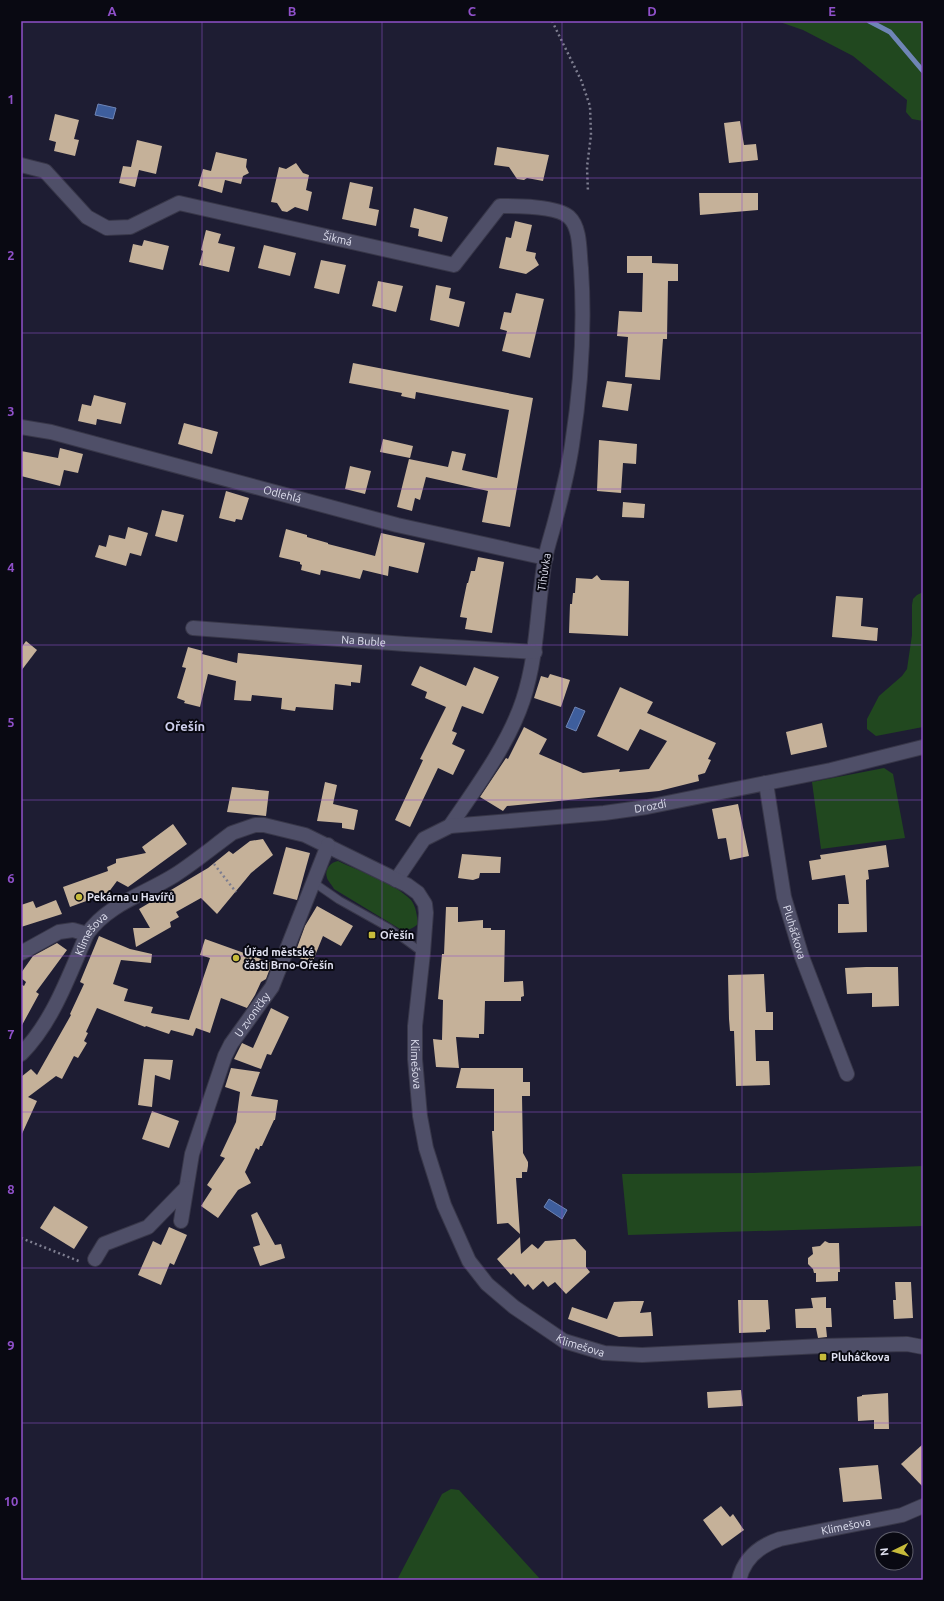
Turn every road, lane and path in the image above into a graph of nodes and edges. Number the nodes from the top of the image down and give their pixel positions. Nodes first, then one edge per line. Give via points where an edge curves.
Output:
1 (552, 21) edge
2 (21, 165) edge
3 (588, 192) dead end
4 (583, 300) joint
5 (21, 427) edge
6 (546, 558) junction
7 (193, 628) dead end
8 (535, 652) junction
9 (923, 747) edge
10 (766, 783) junction
11 (450, 826) junction
12 (328, 845) junction
13 (205, 852) junction
14 (396, 880) junction
15 (314, 882) junction
16 (236, 892) dead end
17 (87, 934) junction
18 (21, 953) edge
19 (423, 953) junction
20 (21, 1054) edge
21 (847, 1074) dead end
22 (186, 1188) junction
23 (181, 1222) dead end
24 (21, 1238) edge
25 (95, 1259) joint
26 (923, 1347) edge
27 (923, 1506) edge
28 (739, 1580) edge

1 - 3 path via 581,80 590,106
2 - 4 street, Šikmá via 45,171 87,217 106,228 130,226 179,203 454,265 500,206 521,205 555,210 563,212 575,225 579,241
4 - 6 street, Tihůvka via 580,379 572,446
5 - 6 street, Odlehlá via 51,432 397,525
6 - 8 street, Tihůvka via 538,609
7 - 8 street, Na Buble
8 - 11 street, Tihůvka via 522,702 511,726 494,760
9 - 10 street, Drozdí
10 - 11 street, Drozdí via 604,813
10 - 21 street, Pluháčkova via 784,898 802,957
11 - 14 street, Drozdí via 424,839
12 - 13 street, Klimešova via 305,835 256,825 232,833
12 - 14 street, Klimešova
12 - 15 street, U zvoničky
13 - 16 path
13 - 17 street, Klimešova via 175,875 110,911 95,923
14 - 19 street, Klimešova via 418,893 425,904
15 - 19 lane via 339,900 389,928
15 - 22 street, U zvoničky via 272,987 225,1056 192,1154
17 - 18 street via 73,930 59,932
17 - 20 street, Klimešova via 46,1023 32,1044
19 - 26 street, Klimešova via 415,1059 420,1116 426,1148 444,1205 469,1261 487,1284 514,1307 564,1341 604,1353 642,1355 907,1344
22 - 23 street, U zvoničky
22 - 25 street via 148,1227 104,1244
24 - 25 path via 92,1266
27 - 28 street, Klimešova via 902,1515 780,1539 767,1544 746,1561

